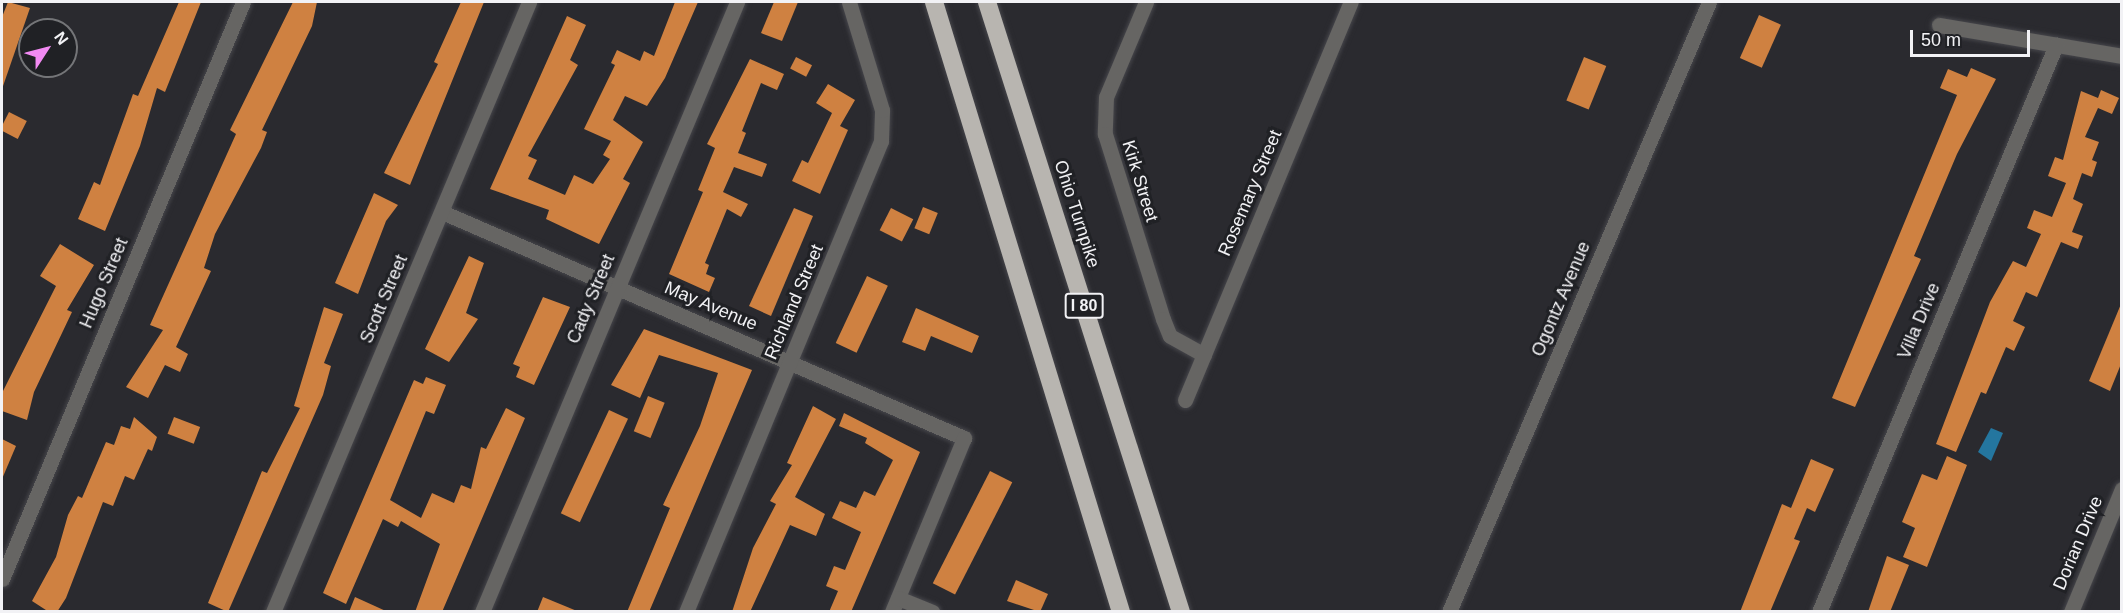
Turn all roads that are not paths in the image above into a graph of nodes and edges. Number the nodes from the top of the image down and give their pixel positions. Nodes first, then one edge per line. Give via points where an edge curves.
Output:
1 (243, 2) edge
2 (529, 2) edge
3 (736, 2) edge
4 (849, 2) edge
5 (934, 2) edge
6 (987, 2) edge
7 (1146, 2) edge
8 (1351, 2) edge
9 (1709, 2) edge
10 (1939, 25) dead end
11 (2055, 45) junction
12 (2121, 56) edge
13 (442, 212) junction
14 (617, 287) junction
15 (1203, 355) junction
16 (790, 361) junction
17 (1185, 400) dead end
18 (2121, 489) edge
19 (2, 579) edge
20 (895, 605) edge
21 (273, 612) edge
22 (482, 612) edge
23 (686, 612) edge
24 (932, 612) edge
25 (1121, 612) edge
26 (1182, 612) edge
27 (1449, 612) edge
28 (1819, 612) edge
29 (2071, 612) edge

1 - 19 street, Hugo Street
2 - 13 street, Scott Street
3 - 14 street, Cady Street
4 - 16 street, Richland Street via 884,129
5 - 25 highway
6 - 26 highway, Ohio Turnpike / I 80
7 - 15 street, Kirk Street via 1106,97 1105,134 1167,327 1183,347
8 - 15 street, Rosemary Street
9 - 27 street, Ogontz Avenue
10 - 11 street
11 - 12 street
11 - 28 street, Villa Drive
13 - 14 street, May Avenue
13 - 21 street, Scott Street
14 - 16 street, May Avenue
14 - 22 street, Cady Street
15 - 17 street, Rosemary Street
16 - 20 street, May Avenue via 964,438
16 - 23 street, Richland Street
18 - 29 street, Dorian Drive
20 - 24 street

